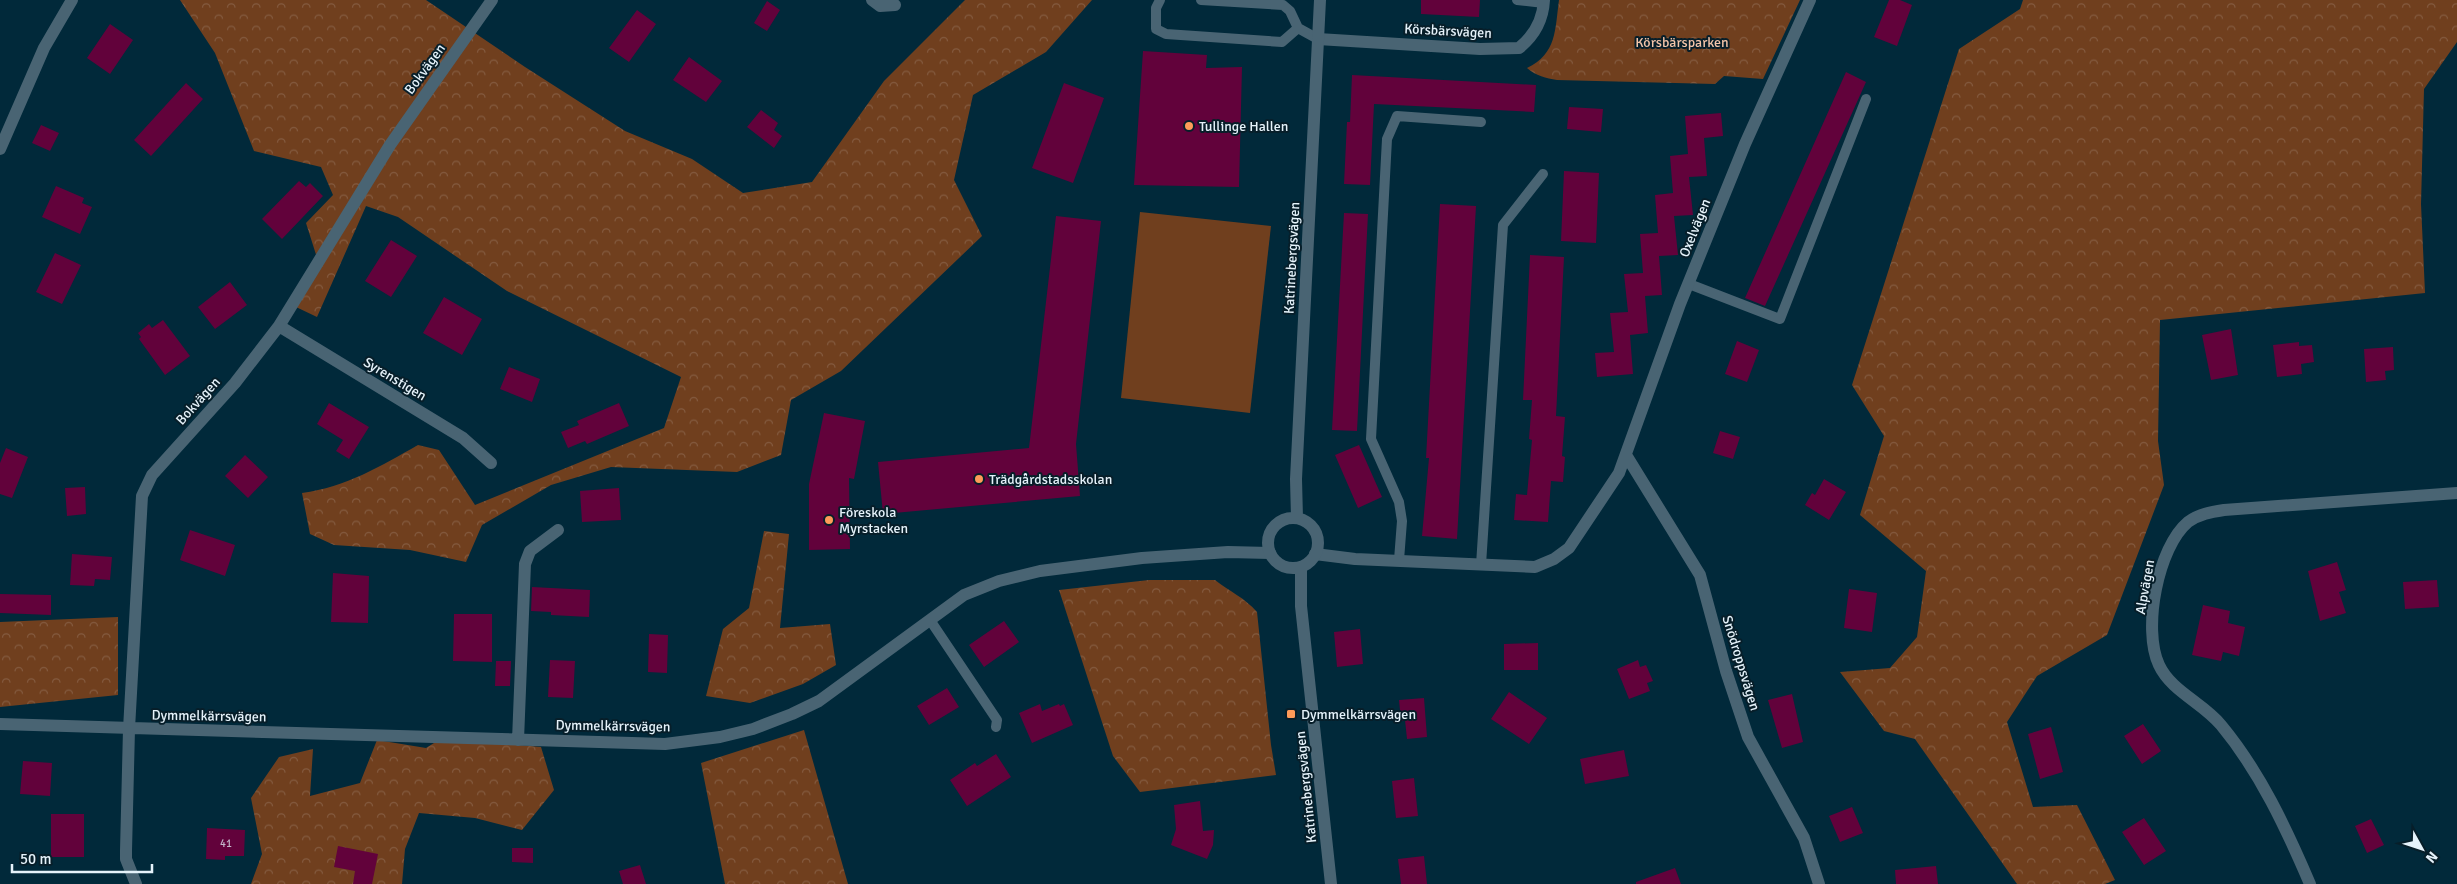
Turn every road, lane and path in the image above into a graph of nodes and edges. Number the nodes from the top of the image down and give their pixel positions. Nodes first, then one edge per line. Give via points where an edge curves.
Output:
1 (72, 0) edge
2 (492, 0) edge
3 (872, 0) edge
4 (1160, 0) edge
5 (1201, 0) edge
6 (1320, 0) edge
7 (1517, 0) edge
8 (1810, 0) edge
9 (1544, 2) edge
10 (895, 6) dead end
11 (1298, 28) junction
12 (1318, 39) junction
13 (1866, 99) dead end
14 (1481, 122) dead end
15 (0, 149) edge
16 (1543, 174) dead end
17 (1689, 284) junction
18 (278, 326) junction
19 (1626, 455) junction
20 (491, 463) dead end
21 (2457, 494) edge
22 (1296, 518) junction
23 (558, 530) dead end
24 (1270, 553) junction
25 (1315, 554) junction
26 (1399, 560) junction
27 (1481, 565) junction
28 (1300, 566) junction
29 (930, 620) junction
30 (0, 724) edge
31 (996, 726) dead end
32 (129, 729) junction
33 (518, 740) junction
34 (136, 884) edge
35 (1331, 884) edge
36 (1819, 884) edge
37 (2310, 884) edge

1 - 15 street via 44,48
2 - 18 street, Bokvägen via 390,145
3 - 10 street via 880,6
4 - 11 lane via 1156,8 1156,29 1166,34 1282,42
5 - 11 lane via 1283,5 1290,11
6 - 12 street, Katrinebergsvägen
7 - 9 lane
8 - 17 street, Oxelvägen via 1745,144
9 - 12 street, Körsbärsvägen via 1534,32 1518,48 1480,49
11 - 12 lane
12 - 22 street, Katrinebergsvägen
13 - 17 lane via 1780,319
14 - 26 lane via 1397,116 1387,139 1371,439 1398,502 1402,521
16 - 27 lane via 1503,225
17 - 19 street, Oxelvägen
18 - 20 street, Syrenstigen via 463,438
18 - 32 street, Bokvägen via 235,383 152,474 142,496
19 - 27 street, Oxelvägen via 1569,548 1554,559 1534,567
19 - 36 street, Snödroppsvägen via 1700,575 1748,737 1804,838
21 - 37 street, Alpvägen via 2202,514 2180,530 2162,563 2153,635 2159,666 2169,680 2220,723 2243,752 2292,843
22 - 24 street via 1282,520 1272,528 1268,539
22 - 25 street via 1313,528 1318,542
23 - 33 street via 530,551 524,564
24 - 28 street via 1283,566
24 - 29 street, Dymmelkärrsvägen via 1228,552 1142,558 1040,571 999,581 964,595
25 - 26 street
25 - 28 street via 1307,564
26 - 27 street
28 - 35 street, Katrinebergsvägen
29 - 31 lane via 997,720
29 - 33 street, Dymmelkärrsvägen via 819,701 753,730 665,744
30 - 32 street, Dymmelkärrsvägen
32 - 33 street, Dymmelkärrsvägen
32 - 34 street, Bokvägen via 126,859

